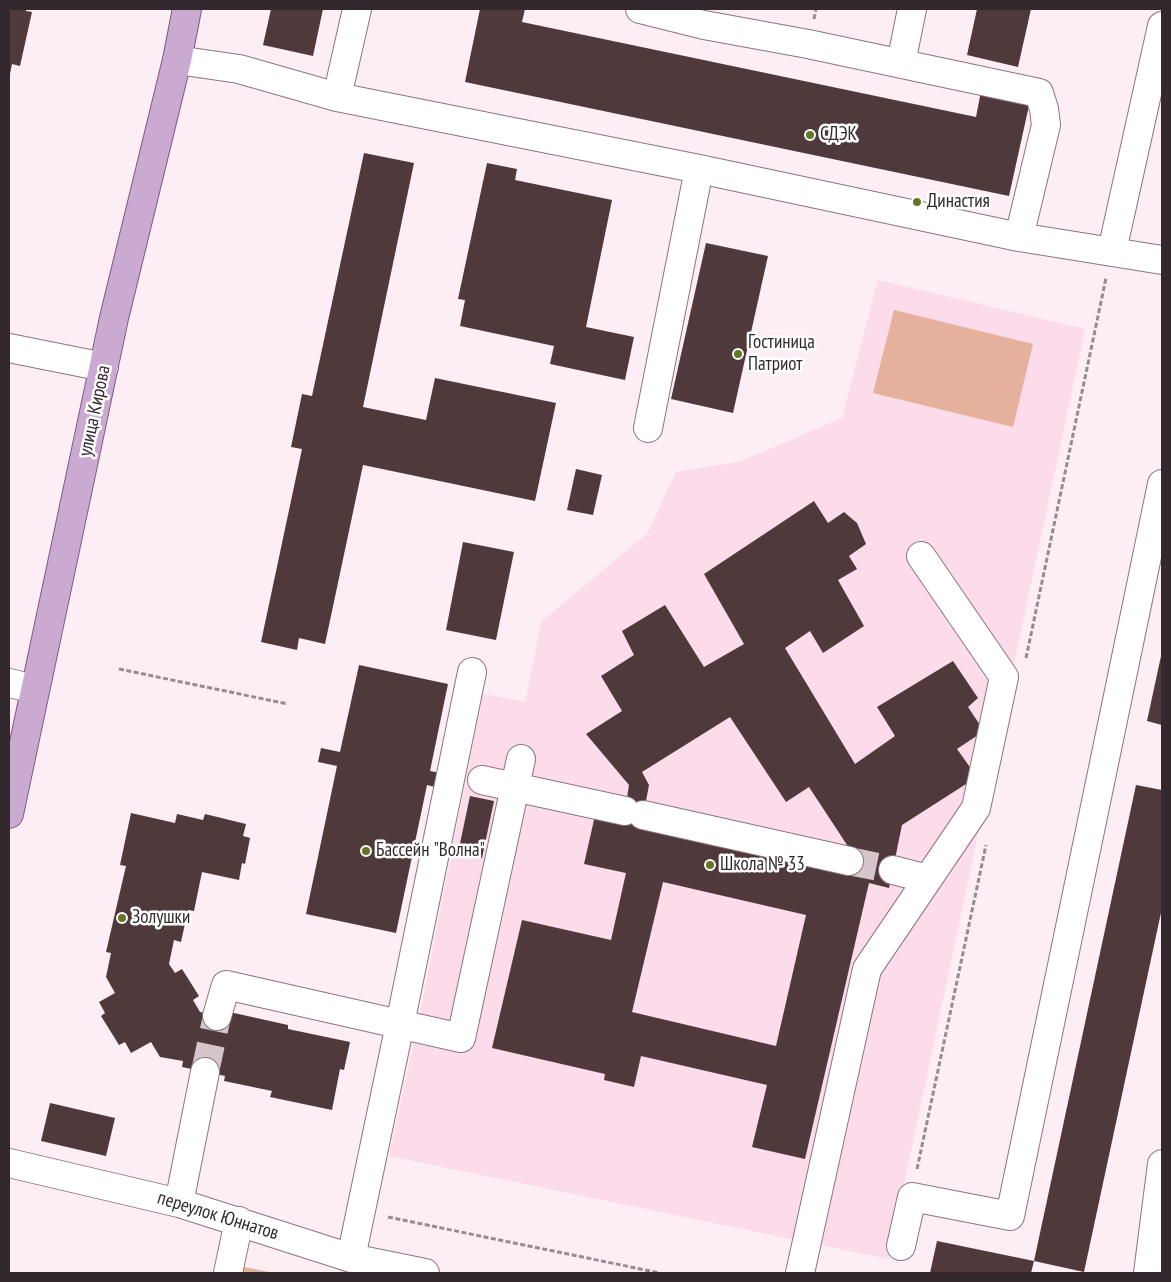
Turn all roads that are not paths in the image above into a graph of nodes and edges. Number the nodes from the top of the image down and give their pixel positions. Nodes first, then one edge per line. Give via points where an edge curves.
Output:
1 (187, 9) edge
2 (357, 9) edge
3 (640, 9) edge
4 (912, 9) edge
5 (1162, 26) edge
6 (177, 60) junction
7 (901, 63) junction
8 (337, 97) junction
9 (699, 169) junction
10 (1019, 237) junction
11 (1112, 251) junction
12 (1162, 260) edge
13 (9, 348) edge
14 (104, 367) junction
15 (648, 428) dead end
16 (1162, 484) edge
17 (920, 556) dead end
18 (472, 672) dead end
19 (9, 684) edge
20 (35, 689) junction
21 (521, 759) dead end
22 (482, 780) dead end
23 (515, 787) junction
24 (9, 814) edge
25 (849, 861) tunnel mouth
26 (893, 870) tunnel mouth
27 (928, 879) junction
28 (217, 1016) tunnel mouth
29 (400, 1024) junction
30 (206, 1072) tunnel mouth
31 (9, 1163) edge
32 (1162, 1164) edge
33 (180, 1203) junction
34 (239, 1221) junction
35 (901, 1246) dead end
36 (351, 1258) junction
37 (228, 1273) edge
38 (425, 1273) edge
39 (800, 1273) edge
40 (1148, 1273) edge

1 - 6 main road, улица Кирова
2 - 8 street
3 - 7 street via 704,25
4 - 7 street
5 - 11 street
6 - 8 street via 239,69
6 - 14 main road, улица Кирова
7 - 10 street via 1039,93 1046,125
8 - 9 street
9 - 10 street
9 - 15 street
10 - 11 street
11 - 12 street
13 - 14 street
14 - 20 main road, улица Кирова
16 - 35 street via 1010,1216 912,1197
17 - 27 street via 1004,677 976,808
18 - 29 street
19 - 20 street
20 - 24 main road, улица Кирова
21 - 23 street
22 - 23 street
23 - 25 street
23 - 29 street via 461,1038
26 - 27 street
27 - 39 street via 867,969
28 - 29 street via 226,985
29 - 36 street
30 - 33 street
31 - 33 street, переулок Юннатов
32 - 40 street
33 - 34 street, переулок Юннатов
34 - 36 street, переулок Юннатов
34 - 37 street
36 - 38 street, переулок Юннатов

